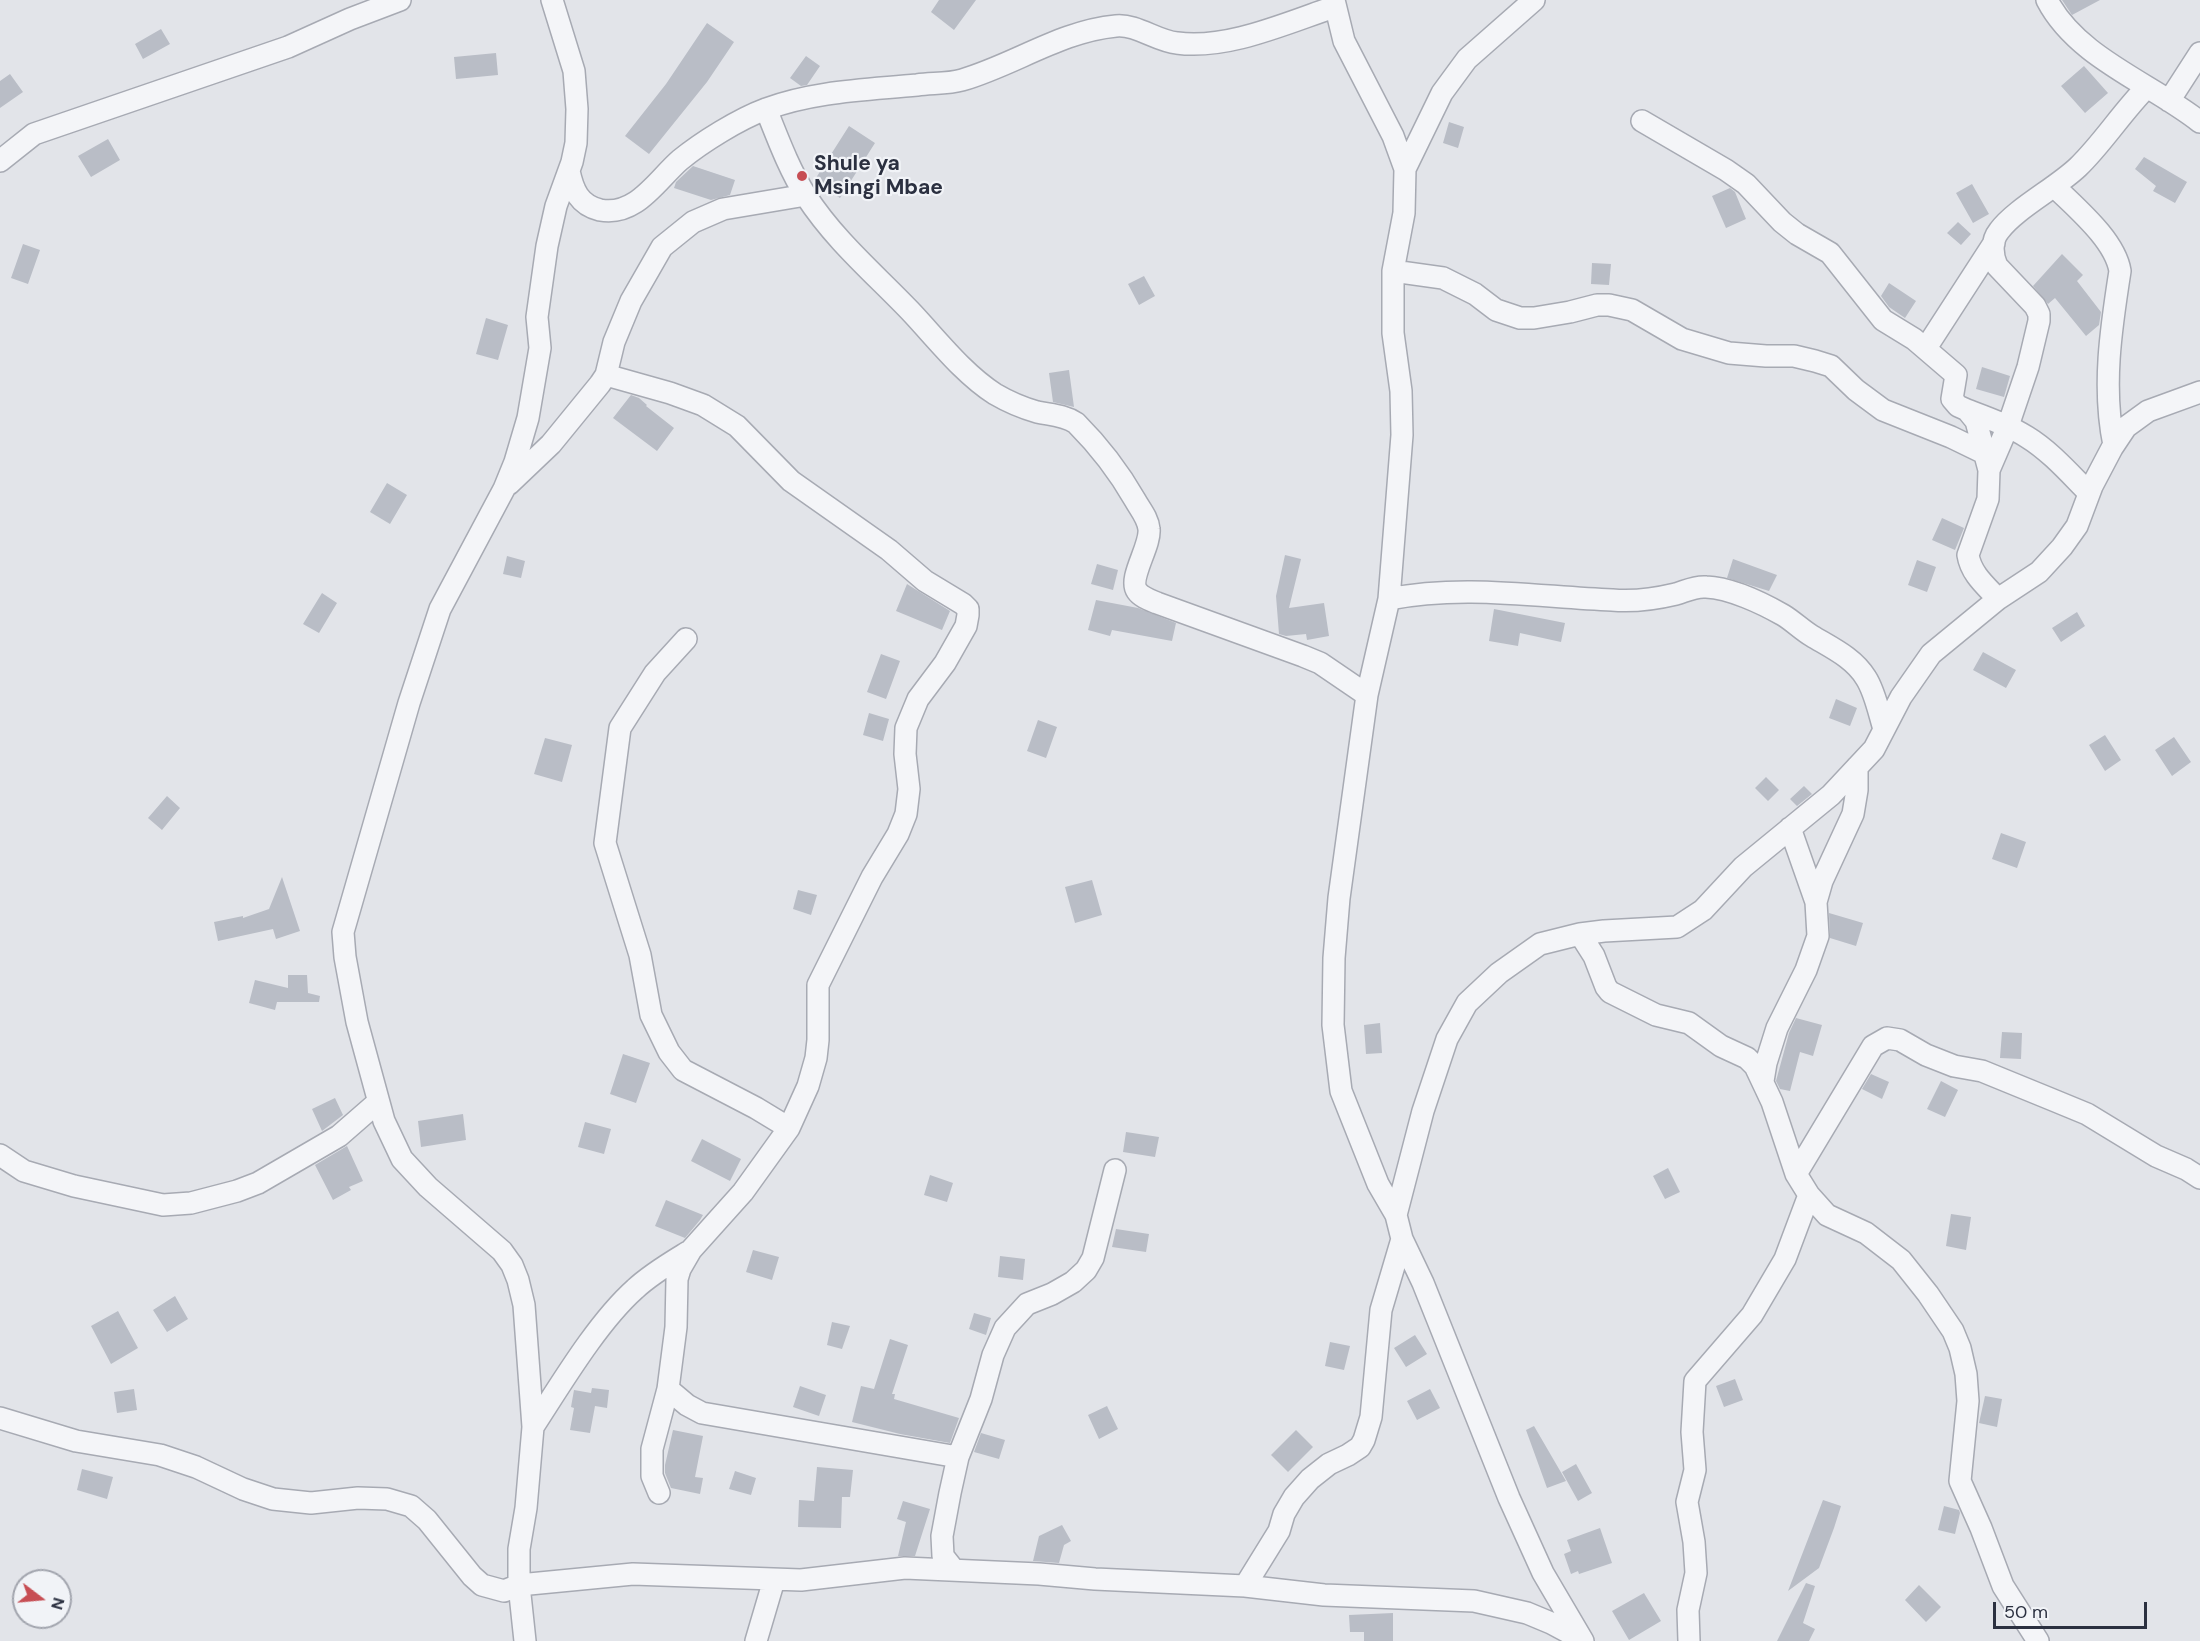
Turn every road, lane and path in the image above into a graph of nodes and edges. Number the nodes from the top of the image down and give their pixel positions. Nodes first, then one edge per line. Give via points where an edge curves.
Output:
1 (400, 0) edge
2 (552, 0) edge
3 (1534, 0) edge
4 (2047, 0) edge
5 (1334, 4) edge
6 (2200, 53) edge
7 (2147, 87) junction
8 (2169, 101) junction
9 (766, 109) junction
10 (1641, 121) dead end
11 (2200, 122) edge
12 (0, 161) edge
13 (1405, 169) junction
14 (569, 171) junction
15 (2055, 186) junction
16 (806, 195) junction
17 (1994, 243) junction
18 (1393, 271) junction
19 (1926, 348) junction
20 (606, 375) junction
21 (2200, 392) edge
22 (1967, 410) junction
23 (2008, 426) junction
24 (2114, 445) junction
25 (1987, 462) junction
26 (504, 489) junction
27 (2090, 493) junction
28 (1389, 599) junction
29 (1998, 599) junction
30 (686, 639) dead end
31 (1367, 695) junction
32 (1884, 729) junction
33 (1857, 767) junction
34 (1790, 828) junction
35 (1816, 902) junction
36 (1580, 934) junction
37 (1763, 1081) junction
38 (378, 1102) junction
39 (789, 1128) junction
40 (0, 1155) edge
41 (1115, 1170) dead end
42 (1796, 1174) junction
43 (2200, 1178) edge
44 (1809, 1195) junction
45 (1396, 1215) junction
46 (1402, 1239) junction
47 (691, 1250) junction
48 (668, 1389) junction
49 (0, 1418) edge
50 (532, 1427) junction
51 (958, 1457) junction
52 (659, 1493) dead end
53 (954, 1570) junction
54 (774, 1580) junction
55 (519, 1585) junction
56 (1245, 1586) junction
57 (525, 1641) edge
58 (756, 1641) edge
59 (1689, 1641) edge
60 (2038, 1641) edge

1 - 12 street via 288,47 34,134
2 - 14 street via 574,71 578,109
3 - 13 street via 1467,59 1442,93
4 - 7 street via 2056,18 2096,54
5 - 9 street via 1211,45 1175,43 1118,26 1067,38 961,80 819,94
5 - 13 street via 1344,41 1393,136
6 - 8 street
7 - 8 street
7 - 15 street via 2089,155
8 - 11 street
9 - 14 street via 742,119 681,160 645,195 616,212 582,202 573,189
9 - 16 street via 784,156
10 - 19 street via 1746,184 1782,222 1830,253 1883,320
13 - 18 street via 1404,213
14 - 26 street via 547,246 537,317 540,348 528,418
15 - 17 street via 2012,218
15 - 24 street via 2109,245 2118,261 2108,417
16 - 20 street via 723,209 693,222 662,247 631,301
16 - 31 street via 850,252 978,382 997,395 1036,411 1069,418 1116,469 1149,528 1136,577 1138,593 1320,663
17 - 19 street
17 - 23 street via 1997,266 2039,314 2028,367
18 - 25 street via 1443,278 1496,310 1520,318 1609,305 1632,310 1682,339 1729,352 1794,356 1831,366 1883,410 1951,437
18 - 28 street via 1393,333 1402,435
19 - 22 street via 1956,375 1952,399
20 - 26 street via 550,444
20 - 39 street via 703,405 737,426 790,481 968,609 966,626 956,646 918,699 906,728 906,814 818,986 816,1058
21 - 24 street via 2138,417
22 - 23 street
22 - 25 street via 1976,421
23 - 25 street
23 - 27 street via 2043,448
24 - 27 street
25 - 29 street via 1988,499 1968,555 1972,569
26 - 38 street via 440,609 343,932 357,1022
27 - 29 street via 2078,526 2062,548 2039,572
28 - 31 street
28 - 32 street via 1448,592 1614,601 1709,587 1745,597 1784,615 1841,653 1867,680
29 - 32 street via 1931,654
30 - 39 street via 655,673 620,728 605,843 640,955 651,1015 676,1061 684,1070
31 - 45 street via 1340,898 1333,1025 1341,1091 1378,1184
32 - 33 street via 1874,749
33 - 34 street via 1831,795
33 - 35 street via 1853,814
34 - 35 street
34 - 36 street via 1743,867 1703,910 1677,927
35 - 37 street via 1818,936 1777,1028
36 - 37 street via 1610,992 1656,1015 1699,1028 1747,1058
36 - 45 street via 1540,944 1499,973 1467,1004 1443,1049
37 - 42 street
38 - 40 street via 339,1136 258,1184 191,1203 163,1205 74,1186 24,1171
38 - 50 street via 402,1159 428,1187 502,1251 512,1265 524,1305
39 - 47 street via 743,1192
41 - 51 street via 1090,1264 1073,1282 1027,1304 1005,1328
42 - 43 street via 1873,1046 1887,1038 2087,1114
42 - 44 street
44 - 59 street via 1785,1258 1752,1315 1695,1381 1695,1470 1687,1502 1696,1574 1689,1610
44 - 60 street via 1827,1215 1866,1233 1901,1260 1953,1331 1966,1374 1968,1401 1960,1481 2003,1586
45 - 46 street
46 - 56 street via 1381,1310 1371,1417 1364,1440 1360,1447 1310,1479 1294,1497
46 - 56 street via 1514,1509 1543,1573 1583,1641 1527,1613 1474,1601 1324,1595
47 - 48 street via 677,1279
47 - 50 street via 633,1290
48 - 51 street via 702,1413
48 - 52 street via 652,1449 652,1476
49 - 55 street via 75,1441 160,1455 273,1499 311,1503 387,1499 411,1506 482,1585 504,1591
50 - 55 street
51 - 53 street via 942,1536 943,1556
53 - 54 street via 905,1568
53 - 56 street
54 - 55 street via 662,1573
54 - 58 street
55 - 57 street

